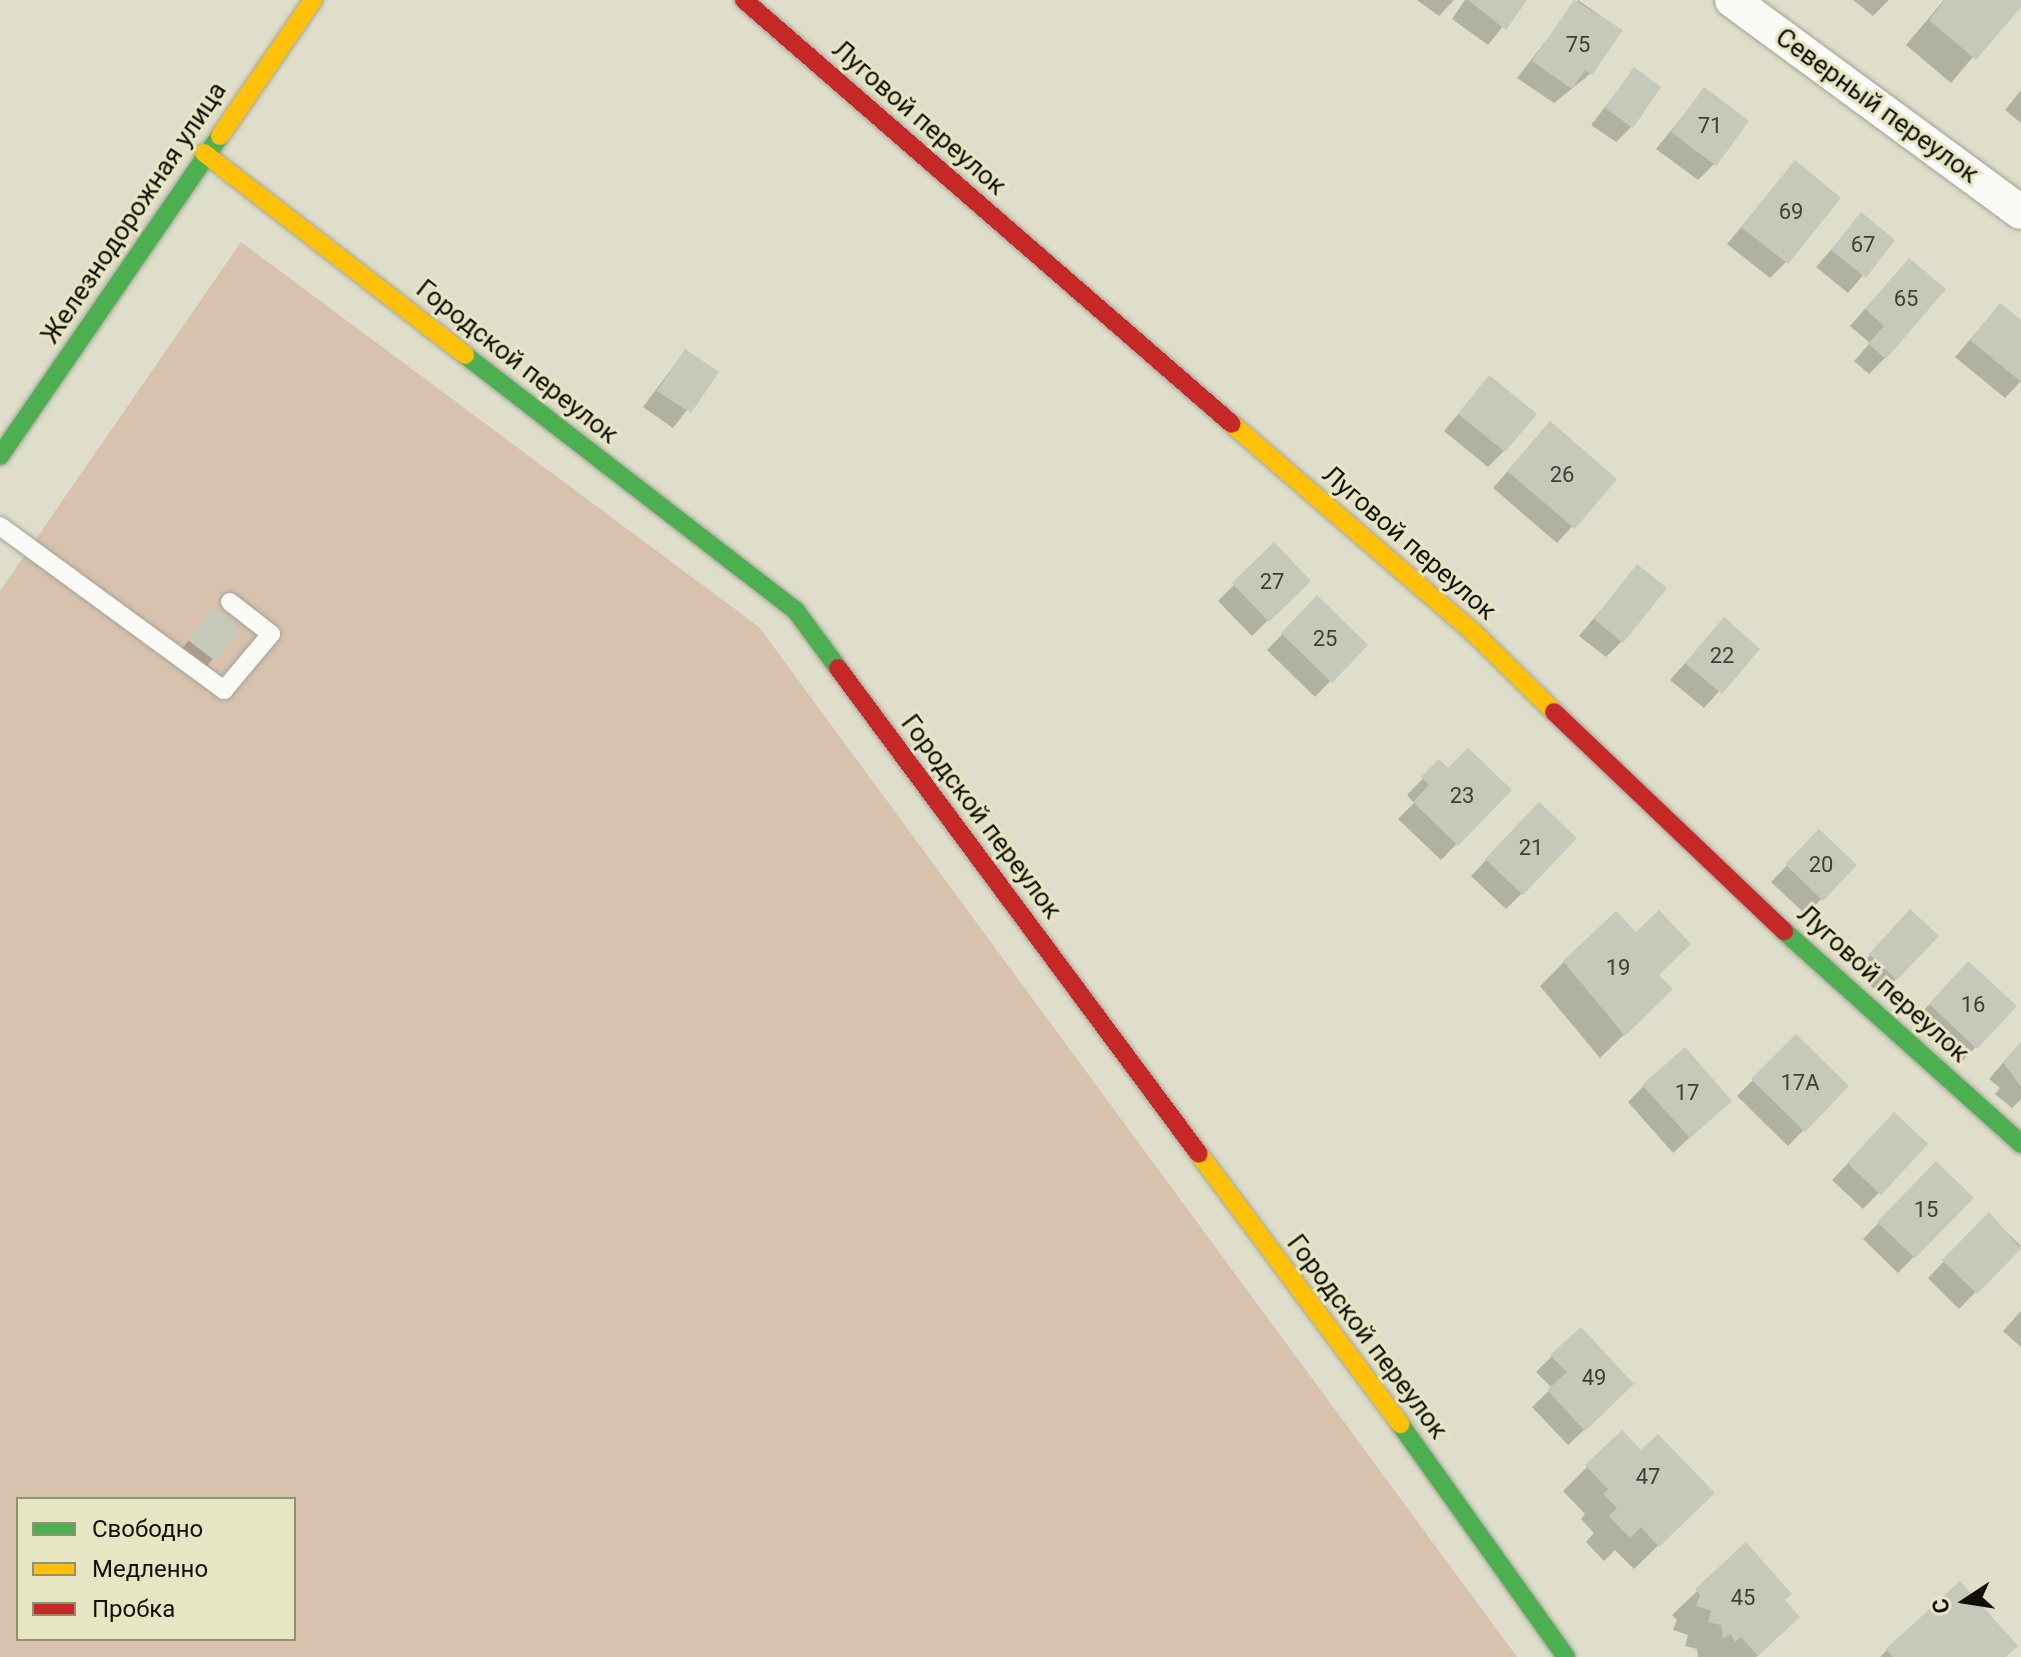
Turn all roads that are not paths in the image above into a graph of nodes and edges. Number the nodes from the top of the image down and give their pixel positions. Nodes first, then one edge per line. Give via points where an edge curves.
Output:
1 (313, 0) edge
2 (744, 0) edge
3 (1732, 0) edge
4 (204, 153) junction
5 (2021, 212) edge
6 (0, 456) edge
7 (0, 526) edge
8 (230, 602) dead end
9 (2021, 1144) edge
10 (1566, 1657) edge

1 - 4 street, Железнодорожная улица
2 - 9 street, Луговой переулок via 1474,633 1689,846
3 - 5 street, Северный переулок
4 - 6 street, Железнодорожная улица
4 - 10 street, Городской переулок via 796,611 1470,1519
7 - 8 lane via 224,690 271,634

